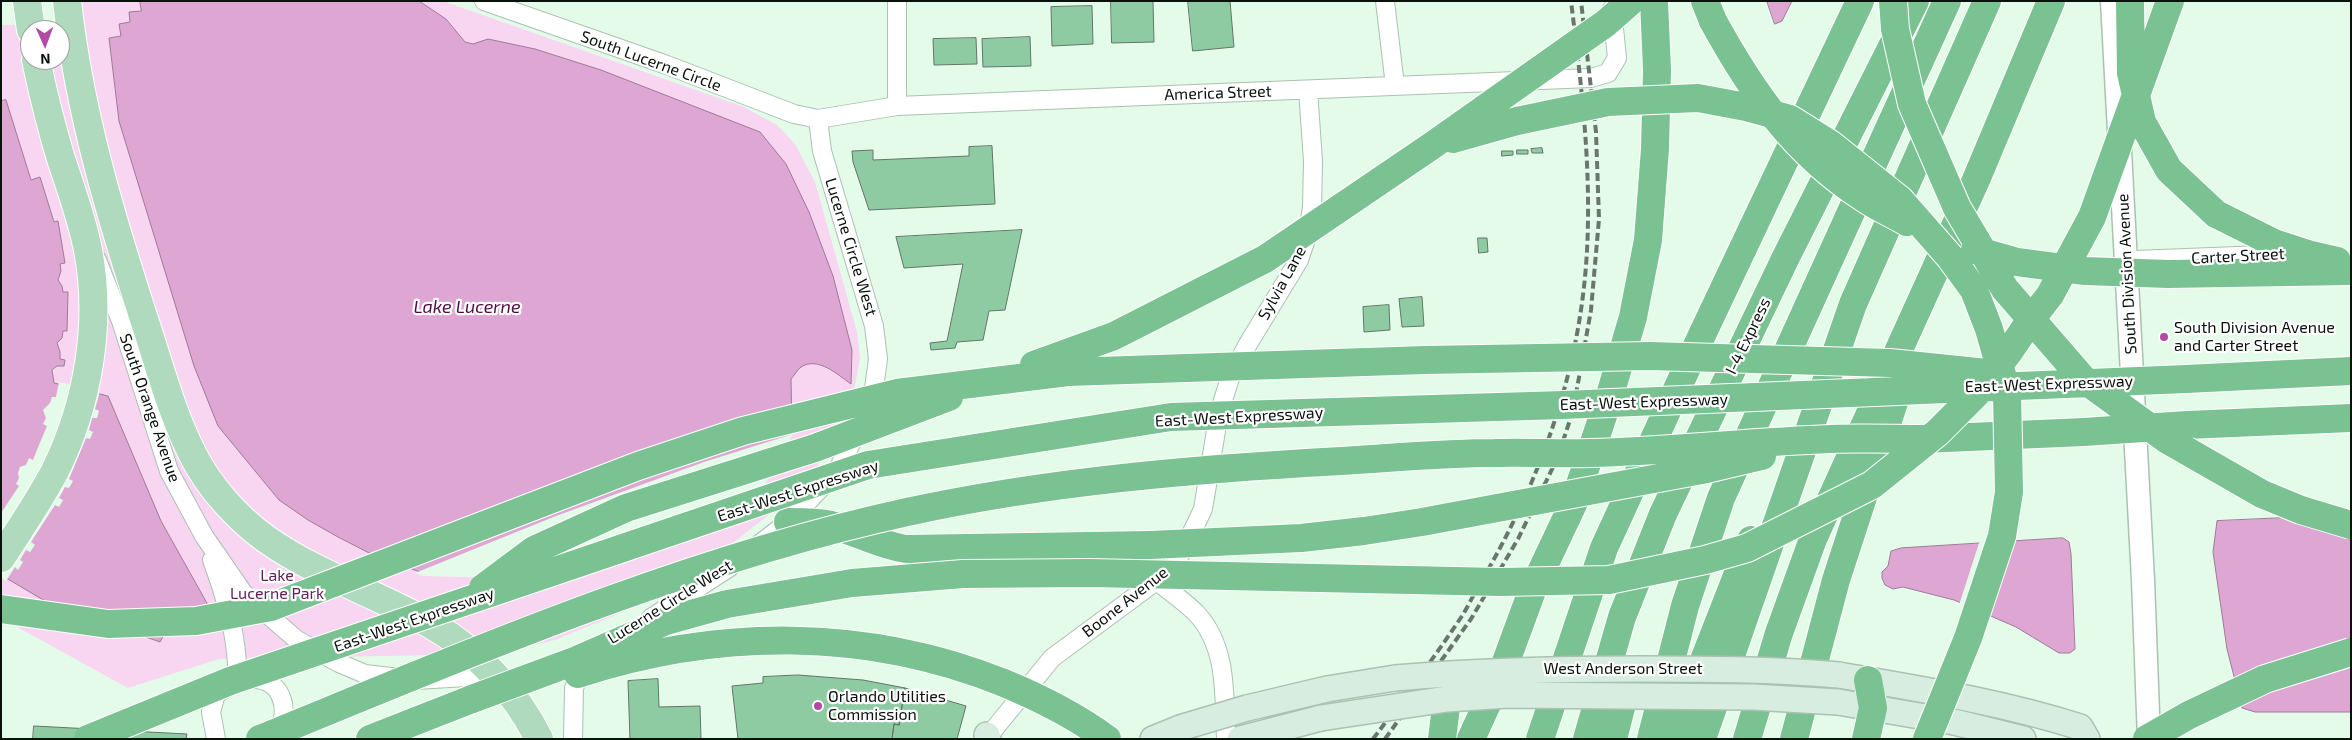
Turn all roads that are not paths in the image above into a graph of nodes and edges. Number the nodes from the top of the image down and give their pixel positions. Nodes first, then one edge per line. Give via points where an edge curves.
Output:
1 (27, 1) edge
2 (68, 1) edge
3 (896, 1) edge
4 (1385, 1) edge
5 (1611, 1) edge
6 (1631, 1) edge
7 (1654, 1) edge
8 (1860, 1) edge
9 (1893, 1) edge
10 (1915, 1) edge
11 (1947, 1) edge
12 (1987, 1) edge
13 (2051, 1) edge
14 (2170, 1) edge
15 (488, 2) edge
16 (2117, 6) edge
17 (1709, 11) edge
18 (30, 20) edge
19 (38, 70) edge
20 (1396, 86) junction
21 (1308, 90) junction
22 (897, 106) junction
23 (818, 118) junction
24 (1433, 145) junction
25 (1976, 180) junction
26 (80, 217) junction
27 (2351, 251) edge
28 (2126, 260) junction
29 (2351, 264) edge
30 (2351, 270) edge
31 (1853, 304) junction
32 (2351, 371) edge
33 (2083, 382) junction
34 (2351, 418) edge
35 (1216, 438) joint
36 (1832, 439) junction
37 (788, 522) junction
38 (2351, 525) edge
39 (204, 536) junction
40 (1, 558) edge
41 (1157, 581) junction
42 (459, 605) junction
43 (1, 609) edge
44 (598, 646) junction
45 (2351, 652) edge
46 (1631, 669) junction
47 (1458, 672) junction
48 (495, 676) junction
49 (1868, 680) junction
50 (237, 682) junction
51 (1624, 696) junction
52 (472, 699) junction
53 (1447, 699) junction
54 (1873, 708) junction
55 (987, 738) edge
56 (88, 739) edge
57 (216, 739) edge
58 (260, 739) edge
59 (274, 739) edge
60 (370, 739) edge
61 (539, 739) edge
62 (573, 739) edge
63 (1107, 739) edge
64 (1153, 739) edge
65 (1226, 739) edge
66 (1240, 739) edge
67 (1442, 739) edge
68 (1471, 739) edge
69 (1540, 739) edge
70 (1587, 739) edge
71 (1613, 739) edge
72 (1650, 739) edge
73 (1676, 739) edge
74 (1702, 739) edge
75 (1747, 739) edge
76 (1794, 739) edge
77 (1866, 739) edge
78 (1927, 739) edge
79 (2023, 739) edge
80 (2087, 739) edge
81 (2148, 739) edge

1 - 18 main road
2 - 48 main road, South Orange Avenue via 80,88 108,204 173,408 193,456 207,479 265,538 316,568 431,624
3 - 22 street
4 - 20 street
5 - 20 street, America Street via 1617,58 1608,73 1591,78
6 - 24 highway, bridge
7 - 68 highway via 1657,70 1655,149 1648,240 1633,317 1574,502 1532,591 1504,667
8 - 69 highway via 1604,548
9 - 38 highway, bridge via 1912,104 1957,208 2006,289 2083,379 2166,439 2262,494
10 - 70 highway, I-4 Express via 1785,259 1663,514 1622,617
11 - 72 highway via 1720,498 1685,606
12 - 31 highway
13 - 25 highway
14 - 52 highway, bridge via 2092,217 2050,295 2011,350 1980,390 1938,432 1872,485 1747,548 1609,580 1500,582 1080,573 963,574 852,583 727,604 666,621 572,662
15 - 23 street, South Lucerne Circle via 794,114
16 - 28 street, South Division Avenue
16 - 29 highway, bridge via 2142,122 2169,170 2216,214 2274,243 2311,256
17 - 30 highway, bridge via 1764,106 1822,166 1863,198 1962,246 2017,262 2085,272 2168,274
19 - 26 main road, South Orange Avenue via 54,135
20 - 21 street, America Street
21 - 22 street, America Street
21 - 35 street, Sylvia Lane via 1313,161 1312,208 1307,236 1299,260 1230,378 1219,413
22 - 23 street, America Street
23 - 37 street, Lucerne Circle West via 822,151 874,326 878,359 874,388 862,422 837,471
24 - 42 highway, bridge via 1265,259 1114,336 815,448 626,508 534,550
24 - 78 highway, bridge via 1517,120 1608,102 1698,98 1746,107 1790,119 1830,144 1900,200 1950,256 1974,290 1990,329 2006,392 2009,492 2002,536 1968,638
25 - 75 highway via 1813,538 1778,633
25 - 76 highway via 1884,429 1836,580
26 - 39 street, South Orange Avenue via 121,321 169,471
26 - 40 main road via 93,298 85,384 54,471
27 - 28 street, Carter Street
28 - 81 street, South Division Avenue
31 - 73 highway via 1763,509
31 - 74 highway
32 - 33 highway, East-West Expressway, bridge
33 - 42 highway, East-West Expressway, bridge via 1563,405 1171,417 868,465
33 - 43 highway, bridge via 1890,363 1650,356 1068,372 897,393 743,431 638,466 271,608 196,621 108,624
34 - 36 highway, bridge via 1924,439
35 - 41 street, Boone Avenue via 1203,509 1182,551
36 - 37 highway, bridge via 1707,469 1422,522 1301,538 1150,545 906,549 883,545 829,525
36 - 58 highway, bridge via 1592,453 1492,453 1181,471 997,494 814,535 644,588
37 - 44 street, Lucerne Circle West via 718,576 651,618
39 - 48 street, South Orange Avenue via 239,587 263,613 297,640 339,663 365,674 416,680
39 - 50 street via 232,627
41 - 55 street, Boone Avenue via 1052,658
41 - 65 street via 1196,614 1213,636 1223,668
42 - 56 highway, East-West Expressway, bridge via 230,681
44 - 48 street, Lucerne Circle West via 553,666
44 - 62 street via 576,681 572,703
45 - 81 highway, bridge via 2265,679 2189,715
46 - 47 main road, West Anderson Street, bridge
46 - 49 main road, West Anderson Street, bridge via 1744,669
46 - 51 highway
47 - 53 highway
47 - 64 main road, West Anderson Street, bridge via 1327,689 1247,708
48 - 61 main road, South Orange Avenue via 514,698
49 - 54 highway
49 - 80 main road, West Anderson Street via 2052,718 2080,727
50 - 57 street via 216,694 211,712
50 - 59 street via 253,678 271,683 282,697 285,712
51 - 53 main road, West Anderson Street, bridge via 1508,695
51 - 54 main road, West Anderson Street, bridge via 1753,697 1838,702
51 - 71 highway
52 - 60 highway
52 - 63 highway, bridge via 538,687 592,670 680,650 754,640 813,640 872,646 976,672 1048,703
53 - 66 main road, West Anderson Street, bridge via 1321,718
53 - 67 highway
54 - 77 highway
54 - 79 main road, West Anderson Street via 1954,722

